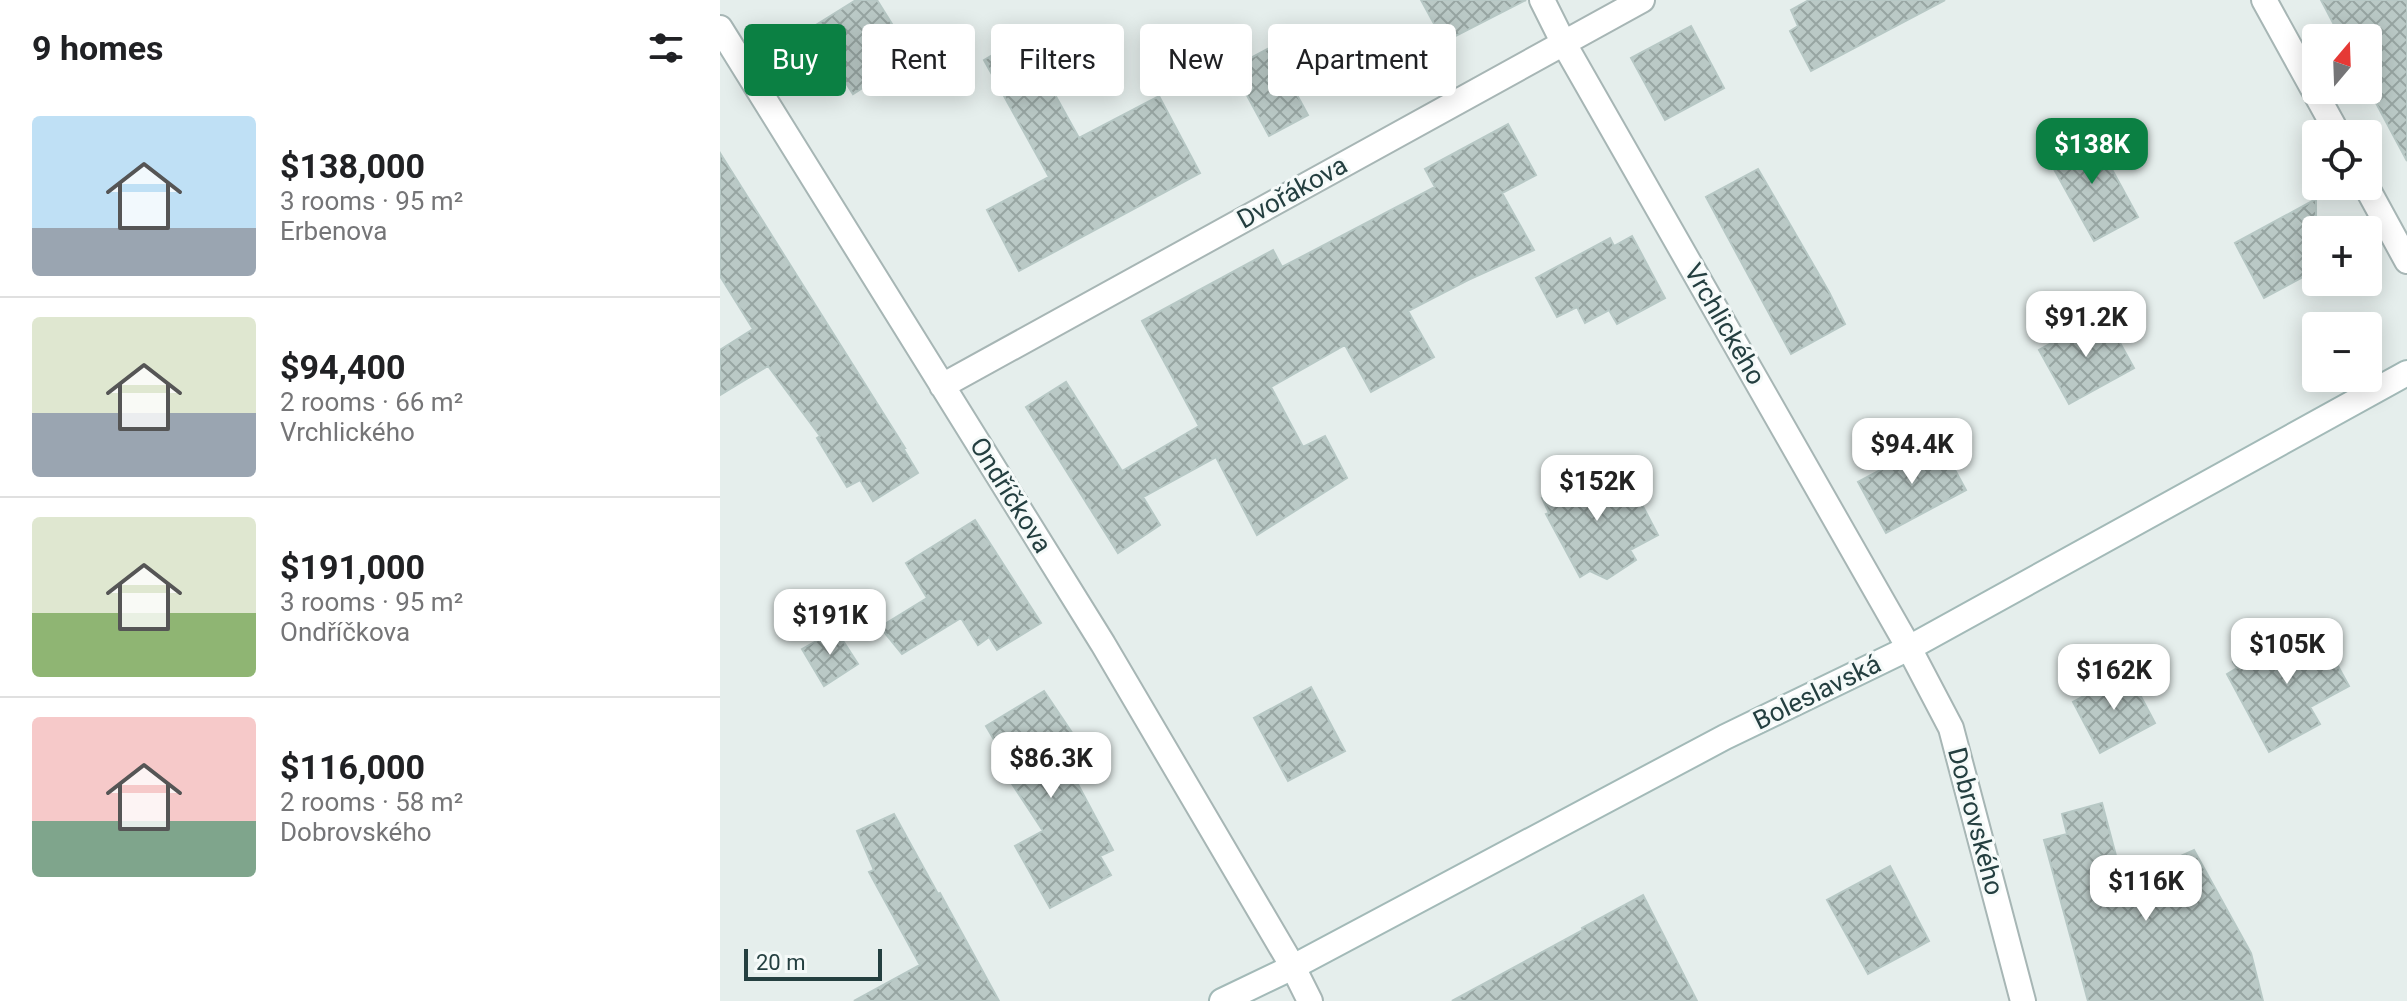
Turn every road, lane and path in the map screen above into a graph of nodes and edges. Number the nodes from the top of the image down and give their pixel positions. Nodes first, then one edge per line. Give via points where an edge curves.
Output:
1 (1542, 0) edge
2 (1642, 0) edge
3 (2264, 0) edge
4 (720, 28) edge
5 (1563, 42) junction
6 (2330, 120) edge
7 (2374, 200) edge
8 (2407, 261) edge
9 (2407, 373) edge
10 (942, 386) junction
11 (1909, 648) junction
12 (1293, 967) junction
13 (1222, 1001) edge
14 (1310, 1001) edge
15 (2023, 1001) edge

1 - 5 street, Vrchlického
2 - 5 street, Dvořákova
3 - 6 street
4 - 10 street, Ondříčkova
5 - 10 street, Dvořákova
5 - 11 street, Vrchlického
7 - 8 street
9 - 11 street, Boleslavská
10 - 12 street, Ondříčkova via 1103,644
11 - 12 street, Boleslavská via 1725,737
11 - 15 street, Dobrovského via 1951,728
12 - 13 street, Boleslavská
12 - 14 street, Ondříčkova

